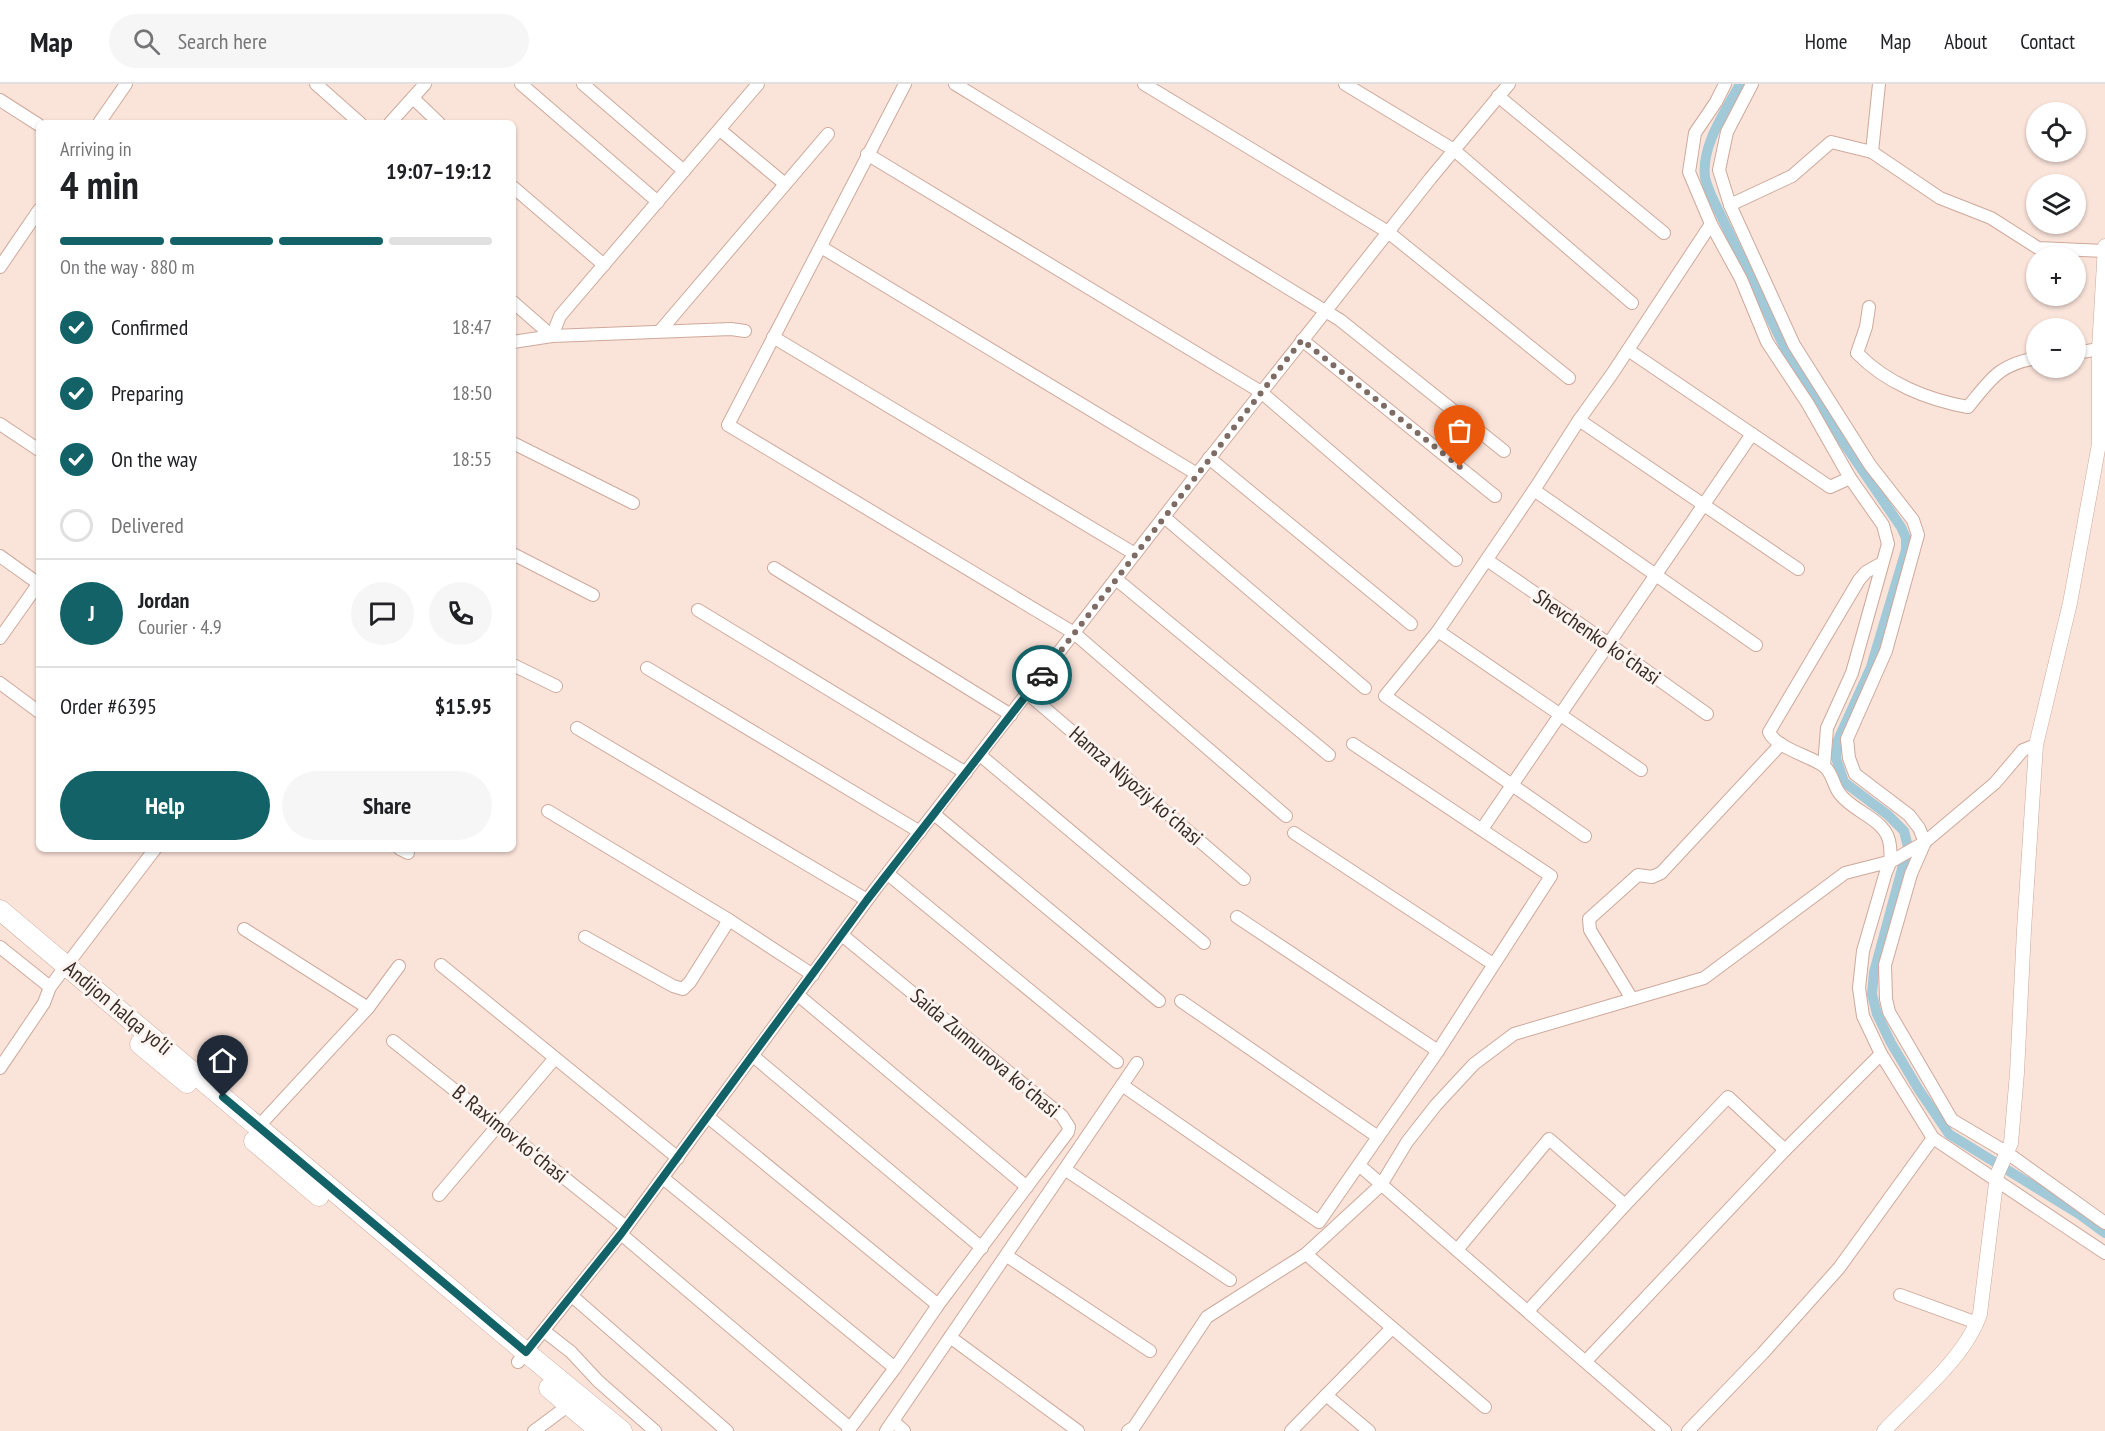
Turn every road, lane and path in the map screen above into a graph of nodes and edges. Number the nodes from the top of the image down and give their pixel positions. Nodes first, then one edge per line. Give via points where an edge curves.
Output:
1 (126, 84) edge
2 (316, 84) edge
3 (425, 84) edge
4 (522, 84) edge
5 (583, 84) edge
6 (905, 84) edge
7 (955, 84) edge
8 (1144, 84) edge
9 (1345, 84) edge
10 (1509, 84) edge
11 (1725, 84) edge
12 (1752, 84) edge
13 (1879, 84) edge
14 (750, 87) edge
15 (1498, 96) junction
16 (413, 98) junction
17 (0, 99) edge
18 (428, 113) junction
19 (101, 120) edge
20 (357, 120) edge
21 (393, 120) edge
22 (422, 120) edge
23 (436, 120) edge
24 (36, 122) edge
25 (720, 130) junction
26 (828, 134) dead end
27 (1454, 150) junction
28 (1872, 152) junction
29 (867, 154) junction
30 (684, 171) junction
31 (785, 184) junction
32 (516, 190) edge
33 (658, 202) junction
34 (1730, 205) junction
35 (36, 214) edge
36 (1711, 224) junction
37 (1388, 232) junction
38 (1664, 233) dead end
39 (2105, 246) edge
40 (821, 247) junction
41 (2104, 251) edge
42 (604, 265) junction
43 (0, 267) edge
44 (1632, 303) dead end
45 (516, 305) edge
46 (1869, 307) dead end
47 (1325, 312) junction
48 (660, 331) junction
49 (745, 331) dead end
50 (552, 336) junction
51 (773, 338) junction
52 (1302, 340) junction
53 (516, 342) edge
54 (2099, 349) junction
55 (1628, 350) junction
56 (2086, 351) edge
57 (2026, 360) edge
58 (1569, 378) dead end
59 (1261, 392) junction
60 (1579, 420) junction
61 (0, 424) edge
62 (1752, 434) junction
63 (516, 444) edge
64 (36, 448) edge
65 (1504, 451) dead end
66 (1209, 458) junction
67 (1197, 474) junction
68 (2099, 476) edge
69 (1850, 478) junction
70 (1534, 490) junction
71 (1495, 496) dead end
72 (633, 503) dead end
73 (1705, 505) junction
74 (1164, 517) junction
75 (1135, 554) junction
76 (0, 556) edge
77 (516, 556) edge
78 (1456, 560) dead end
79 (1487, 560) junction
80 (1882, 563) junction
81 (774, 568) dead end
82 (1798, 569) dead end
83 (1656, 577) junction
84 (1116, 579) junction
85 (36, 582) edge
86 (36, 588) edge
87 (593, 595) dead end
88 (698, 610) dead end
89 (1411, 624) dead end
90 (1438, 631) junction
91 (1074, 633) junction
92 (0, 638) edge
93 (1609, 644) junction
94 (1756, 645) dead end
95 (516, 666) edge
96 (647, 668) dead end
97 (0, 683) edge
98 (556, 686) dead end
99 (1365, 688) dead end
100 (1027, 693) junction
101 (36, 710) edge
102 (1707, 714) dead end
103 (1011, 715) junction
104 (1559, 716) junction
105 (578, 729) dead end
106 (1353, 744) dead end
107 (1781, 744) junction
108 (2037, 744) junction
109 (980, 755) junction
110 (1329, 755) dead end
111 (1824, 766) junction
112 (1641, 770) dead end
113 (966, 772) junction
114 (1512, 785) junction
115 (548, 811) dead end
116 (934, 814) junction
117 (1286, 816) dead end
118 (1482, 830) junction
119 (920, 832) junction
120 (1294, 833) dead end
121 (1585, 837) dead end
122 (1921, 844) junction
123 (153, 852) edge
124 (1892, 861) junction
125 (888, 874) junction
126 (1244, 879) dead end
127 (867, 900) junction
128 (0, 910) edge
129 (1237, 917) dead end
130 (729, 920) junction
131 (0, 927) edge
132 (244, 929) dead end
133 (842, 935) junction
134 (585, 937) dead end
135 (1204, 943) dead end
136 (0, 947) edge
137 (1492, 964) junction
138 (441, 965) dead end
139 (399, 966) dead end
140 (813, 975) junction
141 (59, 976) junction
142 (798, 995) junction
143 (1632, 999) junction
144 (1159, 1000) dead end
145 (1181, 1001) dead end
146 (368, 1008) junction
147 (393, 1041) dead end
148 (1438, 1051) junction
149 (1881, 1054) junction
150 (753, 1056) junction
151 (555, 1058) junction
152 (1117, 1062) dead end
153 (1137, 1063) dead end
154 (0, 1068) edge
155 (1122, 1085) junction
156 (708, 1117) junction
157 (499, 1125) junction
158 (258, 1127) junction
159 (1378, 1137) junction
160 (1933, 1138) junction
161 (1785, 1150) junction
162 (2005, 1154) junction
163 (678, 1158) junction
164 (1359, 1165) junction
165 (1066, 1170) junction
166 (663, 1178) junction
167 (1996, 1178) junction
168 (1381, 1185) junction
169 (1027, 1187) junction
170 (440, 1195) dead end
171 (1625, 1205) junction
172 (2105, 1223) edge
173 (624, 1231) junction
174 (982, 1248) junction
175 (1456, 1250) junction
176 (2105, 1252) edge
177 (1306, 1254) junction
178 (1007, 1256) junction
179 (1230, 1280) dead end
180 (1900, 1294) dead end
181 (572, 1296) junction
182 (938, 1305) junction
183 (1528, 1311) junction
184 (1977, 1323) junction
185 (1392, 1328) junction
186 (544, 1331) junction
187 (950, 1337) junction
188 (1150, 1351) dead end
189 (522, 1357) junction
190 (1586, 1361) junction
191 (895, 1368) junction
192 (1326, 1395) junction
193 (569, 1405) junction
194 (1485, 1407) dead end
195 (889, 1426) edge
196 (849, 1430) edge
197 (534, 1431) edge
198 (600, 1431) edge
199 (622, 1431) edge
200 (655, 1431) edge
201 (727, 1431) edge
202 (904, 1431) edge
203 (1078, 1431) edge
204 (1128, 1431) edge
205 (1292, 1431) edge
206 (1369, 1431) edge
207 (1665, 1431) edge
208 (1688, 1431) edge
209 (1884, 1431) edge

1 - 19 street
2 - 20 street
3 - 16 street
4 - 33 street
5 - 30 street
6 - 29 street
7 - 47 street
8 - 37 street
9 - 27 street
10 - 15 street
11 - 36 street via 1695,133 1689,172
12 - 34 street via 1727,132 1719,170
13 - 28 street
14 - 25 street
15 - 27 street
15 - 38 street
16 - 18 street
16 - 21 street
17 - 24 street
18 - 22 street
18 - 23 street
25 - 30 street
25 - 31 street
26 - 31 street
27 - 37 street
27 - 44 street
28 - 34 street via 1831,142 1792,176
28 - 41 street via 1940,198 1991,218 2038,248
29 - 40 street
29 - 59 street
30 - 33 street
31 - 48 street
32 - 42 street
33 - 42 street
34 - 122 street via 1794,345 1870,465 1913,520 1918,535 1886,651 1847,739 1855,774 1909,815 1918,828
35 - 43 street
36 - 55 street
36 - 69 street via 1741,279 1767,342
37 - 47 street
37 - 58 street
39 - 41 street
40 - 51 street
40 - 67 street
41 - 54 street
42 - 50 street via 560,316
45 - 50 street
46 - 57 street via 1857,353 1872,368 1939,402 1968,407 1996,374
47 - 52 street
47 - 65 street
48 - 49 street
48 - 50 street
50 - 53 street
51 - 75 street
51 - 91 street via 728,425
52 - 59 street
52 - 71 street
54 - 56 street
54 - 68 street
55 - 60 street
55 - 62 street
59 - 66 street
59 - 78 street
60 - 70 street
60 - 73 street
61 - 64 street
62 - 69 street via 1830,487
62 - 73 street
63 - 72 street
66 - 67 street
66 - 89 street
67 - 74 street
68 - 108 street
69 - 80 street via 1883,525 1888,544
70 - 79 street
70 - 83 street
73 - 82 street
73 - 83 street
74 - 75 street
74 - 99 street
75 - 84 street
76 - 85 street
77 - 87 street
79 - 90 street
79 - 93 street, Shevchenko koʻchasi
80 - 107 street via 1859,580 1769,732
80 - 111 street via 1852,673 1827,728
81 - 103 street
83 - 93 street
83 - 94 street
84 - 91 street
84 - 110 street
86 - 92 street
88 - 113 street
90 - 104 street
90 - 114 street via 1385,696
91 - 100 street
91 - 117 street
93 - 102 street, Shevchenko koʻchasi
93 - 104 street
95 - 98 street
96 - 119 street
97 - 101 street
100 - 103 street
100 - 126 street, Hamza Niyoziy koʻchasi
103 - 109 street
104 - 112 street
104 - 114 street
105 - 127 street
106 - 118 street
107 - 111 street
107 - 143 street via 1661,873 1652,877 1638,875 1589,919 1590,930
108 - 122 street via 2024,750 1995,783
108 - 162 street via 2017,1073 2011,1143
109 - 113 street
109 - 135 street
111 - 124 street via 1841,796 1889,835
113 - 116 street
114 - 118 street
114 - 121 street
115 - 130 street
116 - 119 street
116 - 144 street
118 - 137 street via 1551,876
119 - 125 street
120 - 137 street
122 - 124 street
122 - 162 street via 1885,965 1889,1012 1952,1120
123 - 141 street
124 - 143 street via 1845,873 1704,978
124 - 149 street via 1863,951 1859,988 1863,1016
125 - 127 street
125 - 152 street
127 - 133 street
128 - 141 highway, Andijon halqa yo‘li
129 - 148 street
130 - 134 street via 683,989
130 - 140 street
131 - 141 highway, Andijon halqa yo‘li
132 - 146 street
133 - 140 street
133 - 169 street, Saida Zunnunova koʻchasi via 1062,1116 1068,1132
136 - 141 street
137 - 148 street
138 - 151 street
139 - 146 street
140 - 142 street
141 - 154 street
141 - 158 highway, Andijon halqa yo‘li
141 - 189 highway, Andijon halqa yo‘li
142 - 150 street
142 - 169 street
143 - 168 street via 1514,1034 1474,1064 1436,1105
145 - 159 street
146 - 158 street
147 - 157 street, B. Raximov koʻchasi
148 - 159 street
149 - 160 street
149 - 161 street
150 - 156 street
150 - 174 street
151 - 157 street
151 - 163 street
153 - 155 street
155 - 164 street via 1319,1222
155 - 165 street
156 - 163 street
156 - 182 street
157 - 170 street
157 - 173 street, B. Raximov koʻchasi
158 - 189 highway, Andijon halqa yo‘li
159 - 164 street
160 - 167 street
160 - 208 street via 1839,1268
161 - 171 street via 1728,1097
161 - 190 street
162 - 167 street
162 - 172 street
163 - 166 street
164 - 168 street
165 - 178 street
165 - 179 street
166 - 173 street
166 - 191 street
167 - 176 street
167 - 184 street
168 - 175 street
168 - 177 street
169 - 174 street
171 - 175 street via 1549,1139
171 - 183 street
173 - 181 street
173 - 196 street, B. Raximov koʻchasi
174 - 182 street
175 - 183 street
177 - 185 street
177 - 204 street via 1207,1317
178 - 187 street
178 - 188 street
180 - 184 street
181 - 186 street
181 - 201 street
182 - 191 street
183 - 190 street
184 - 209 street via 1962,1348
185 - 192 street
185 - 194 street
186 - 189 street
186 - 200 street
187 - 195 street
187 - 203 street
189 - 193 highway, Andijon halqa yo‘li
189 - 199 highway, Andijon halqa yo‘li
190 - 207 street
191 - 196 street
192 - 205 street
192 - 206 street
193 - 197 street
193 - 198 highway, Andijon halqa yo‘li
195 - 202 street

